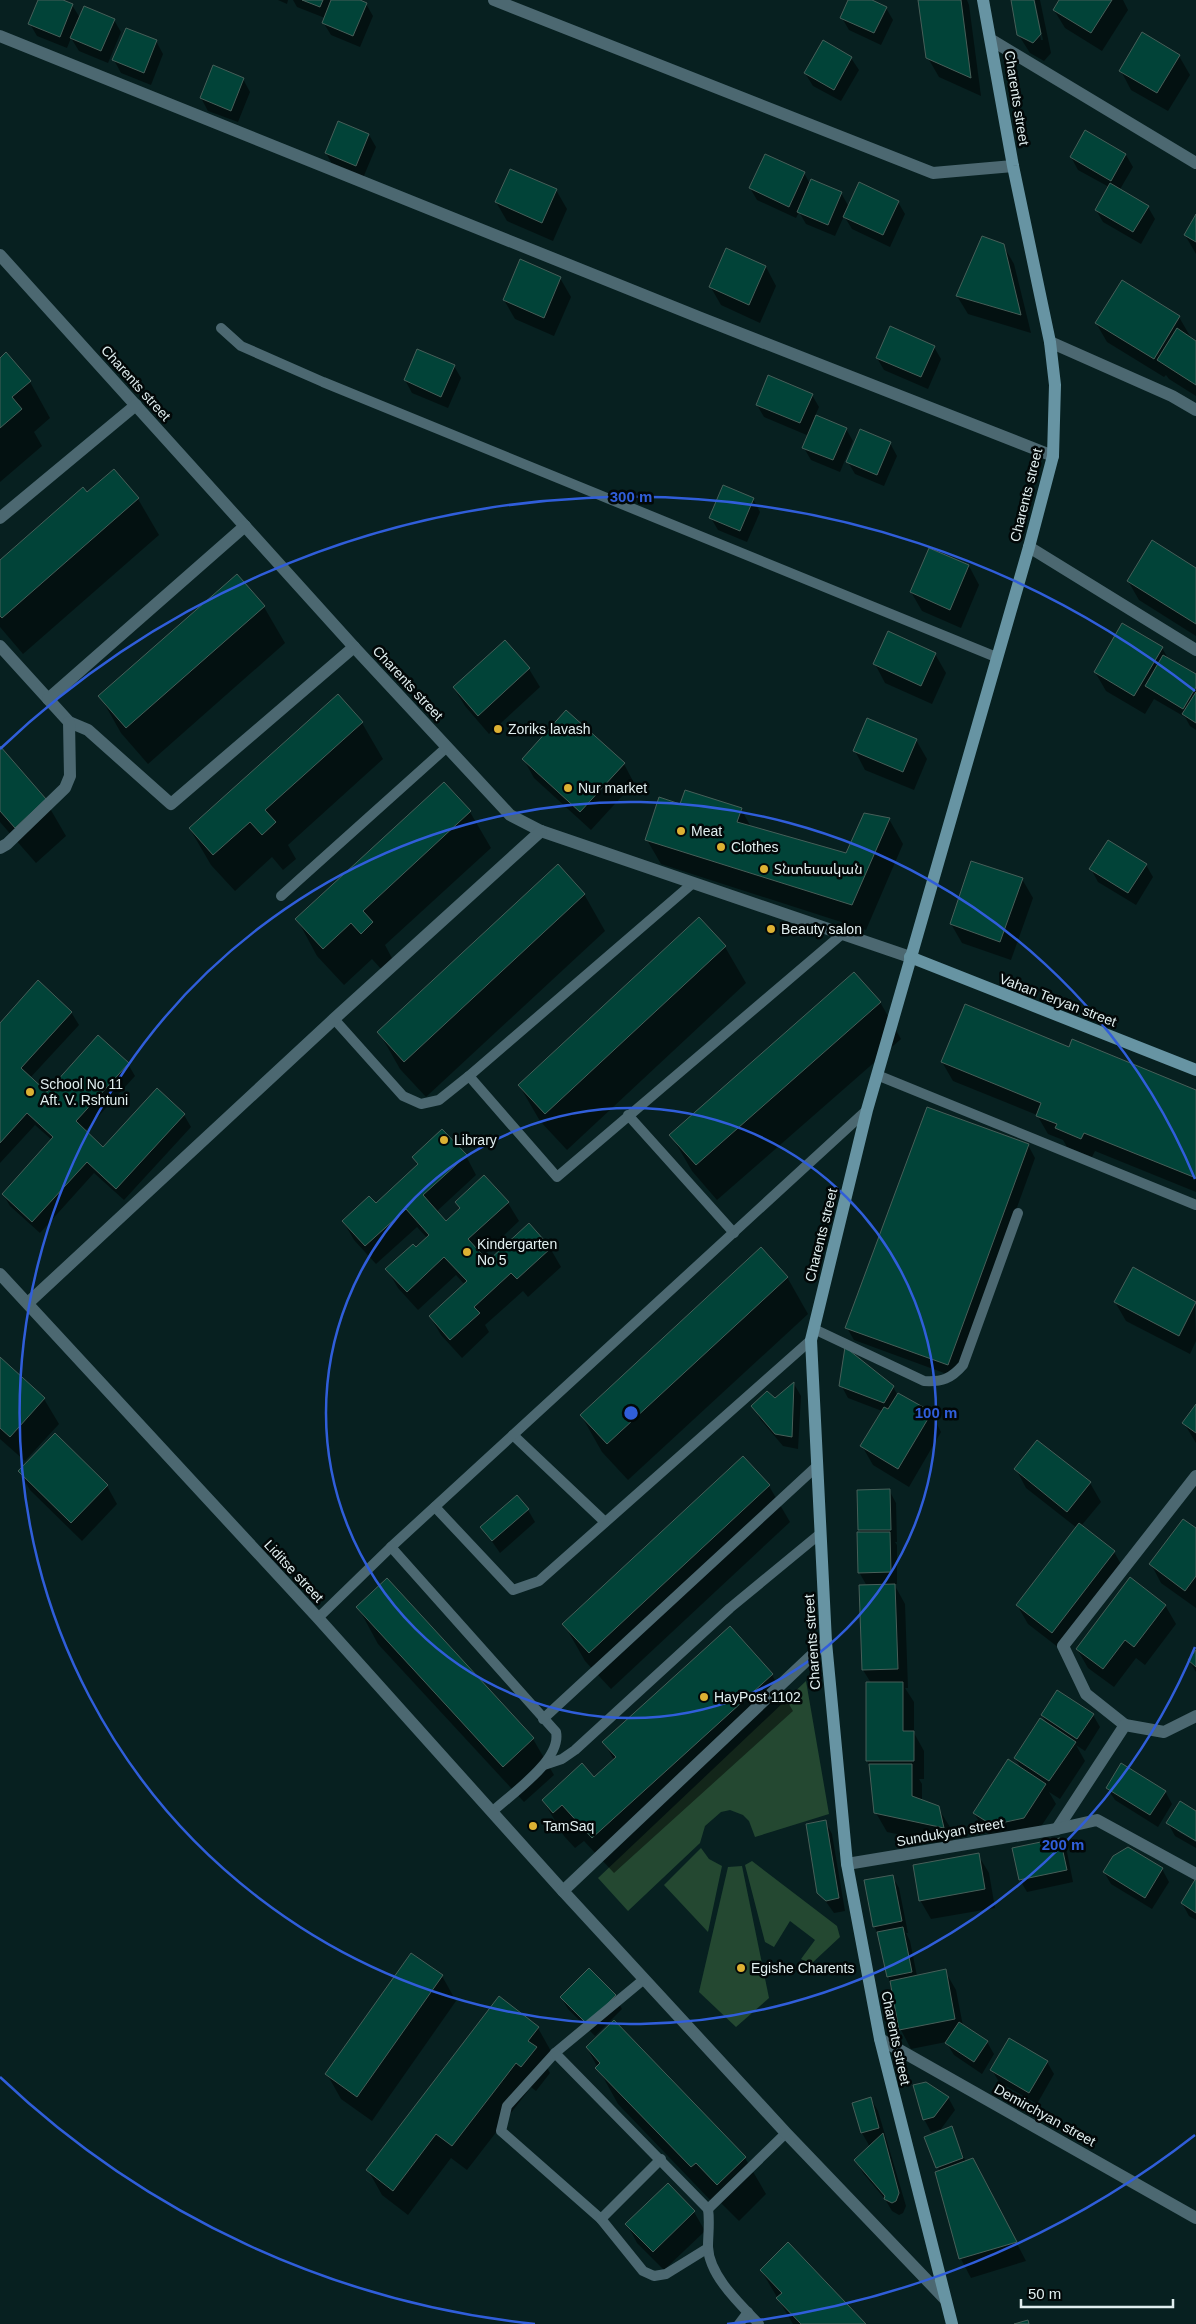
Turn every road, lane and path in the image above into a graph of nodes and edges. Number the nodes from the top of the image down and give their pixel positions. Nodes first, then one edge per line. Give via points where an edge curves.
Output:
1 (494, 0) edge
2 (983, 0) edge
3 (0, 36) edge
4 (992, 41) junction
5 (1196, 163) edge
6 (1013, 166) junction
7 (0, 255) edge
8 (221, 328) dead end
9 (1050, 342) junction
10 (136, 405) junction
11 (1196, 410) edge
12 (1053, 456) junction
13 (0, 518) edge
14 (245, 526) junction
15 (1029, 546) junction
16 (0, 646) edge
17 (354, 647) junction
18 (1196, 650) edge
19 (996, 657) junction
20 (48, 700) junction
21 (70, 722) junction
22 (447, 747) junction
23 (541, 831) junction
24 (0, 848) edge
25 (693, 883) junction
26 (281, 896) dead end
27 (841, 935) junction
28 (910, 957) junction
29 (334, 1019) junction
30 (1196, 1070) edge
31 (877, 1075) junction
32 (470, 1076) junction
33 (867, 1110) junction
34 (628, 1115) junction
35 (1196, 1205) edge
36 (1018, 1213) dead end
37 (734, 1232) junction
38 (0, 1274) edge
39 (28, 1303) junction
40 (813, 1335) junction
41 (513, 1435) junction
42 (817, 1466) junction
43 (1196, 1476) edge
44 (435, 1507) junction
45 (605, 1522) junction
46 (820, 1533) junction
47 (391, 1548) junction
48 (318, 1618) junction
49 (826, 1642) junction
50 (1196, 1716) edge
51 (543, 1719) junction
52 (1125, 1725) junction
53 (544, 1765) junction
54 (492, 1812) junction
55 (1057, 1829) junction
56 (847, 1864) junction
57 (1196, 1874) edge
58 (563, 1891) junction
59 (643, 1980) junction
60 (880, 2039) junction
61 (555, 2053) junction
62 (786, 2134) junction
63 (660, 2159) junction
64 (708, 2208) junction
65 (1196, 2218) edge
66 (601, 2219) junction
67 (708, 2248) junction
68 (945, 2299) junction
69 (748, 2312) junction
70 (739, 2324) edge
71 (759, 2324) edge
72 (952, 2324) edge

1 - 6 street via 933,173
2 - 4 main road, Charents street
3 - 12 street via 692,315
4 - 5 street
4 - 6 main road, Charents street
6 - 9 main road, Charents street
7 - 10 street, Charents street
8 - 19 lane via 241,346 323,382
9 - 11 street via 1172,396
9 - 12 main road, Charents street via 1054,385
10 - 13 street
10 - 14 street, Charents street
12 - 15 main road, Charents street
14 - 17 street, Charents street
14 - 20 street
15 - 18 street
15 - 19 main road, Charents street
16 - 20 street
17 - 21 street via 171,804 88,730
17 - 22 street, Charents street
19 - 28 main road, Charents street
20 - 21 street
21 - 24 street via 70,776 65,788
22 - 23 street, Charents street via 510,815
22 - 26 lane
23 - 25 street, Charents street
23 - 29 street
25 - 27 street, Charents street
25 - 32 lane
27 - 28 street, Charents street
27 - 34 lane
28 - 30 main road, Vahan Teryan street
28 - 31 main road, Charents street
29 - 32 lane via 403,1096 421,1104 439,1100
29 - 39 street
31 - 33 main road, Charents street
31 - 35 lane
32 - 34 lane via 557,1177
33 - 37 lane
33 - 40 main road, Charents street
34 - 37 lane
36 - 40 lane via 963,1365 953,1376 939,1382 924,1381
37 - 41 lane
38 - 39 street, Liditse street
39 - 48 street, Liditse street
40 - 42 main road, Charents street
40 - 45 lane
41 - 44 lane
41 - 45 lane
42 - 46 main road, Charents street
42 - 51 lane
43 - 52 street via 1063,1646 1086,1694
44 - 45 lane via 513,1590 539,1581
44 - 47 lane
46 - 49 main road, Charents street
46 - 53 lane via 730,1608 575,1750
47 - 48 lane
47 - 51 lane
48 - 54 street, Liditse street
49 - 56 main road, Charents street
49 - 58 street
50 - 52 street via 1164,1732
51 - 53 lane via 556,1732 558,1740 554,1753
52 - 55 street
53 - 54 lane
54 - 58 street, Liditse street
55 - 56 street, Sundukyan street
55 - 57 street, Sundukyan street via 1097,1820
56 - 60 main road, Charents street
58 - 59 street, Liditse street
59 - 61 lane
59 - 62 street, Liditse street
60 - 65 street, Demirchyan street
60 - 68 main road, Charents street
61 - 63 lane
61 - 66 lane via 507,2106 501,2131
62 - 64 lane
62 - 68 street, Liditse street
63 - 64 lane
63 - 66 lane
64 - 67 lane
66 - 67 lane via 644,2271 654,2276 666,2274
67 - 69 lane via 720,2278
68 - 72 main road, Charents street
69 - 70 lane
69 - 71 lane

